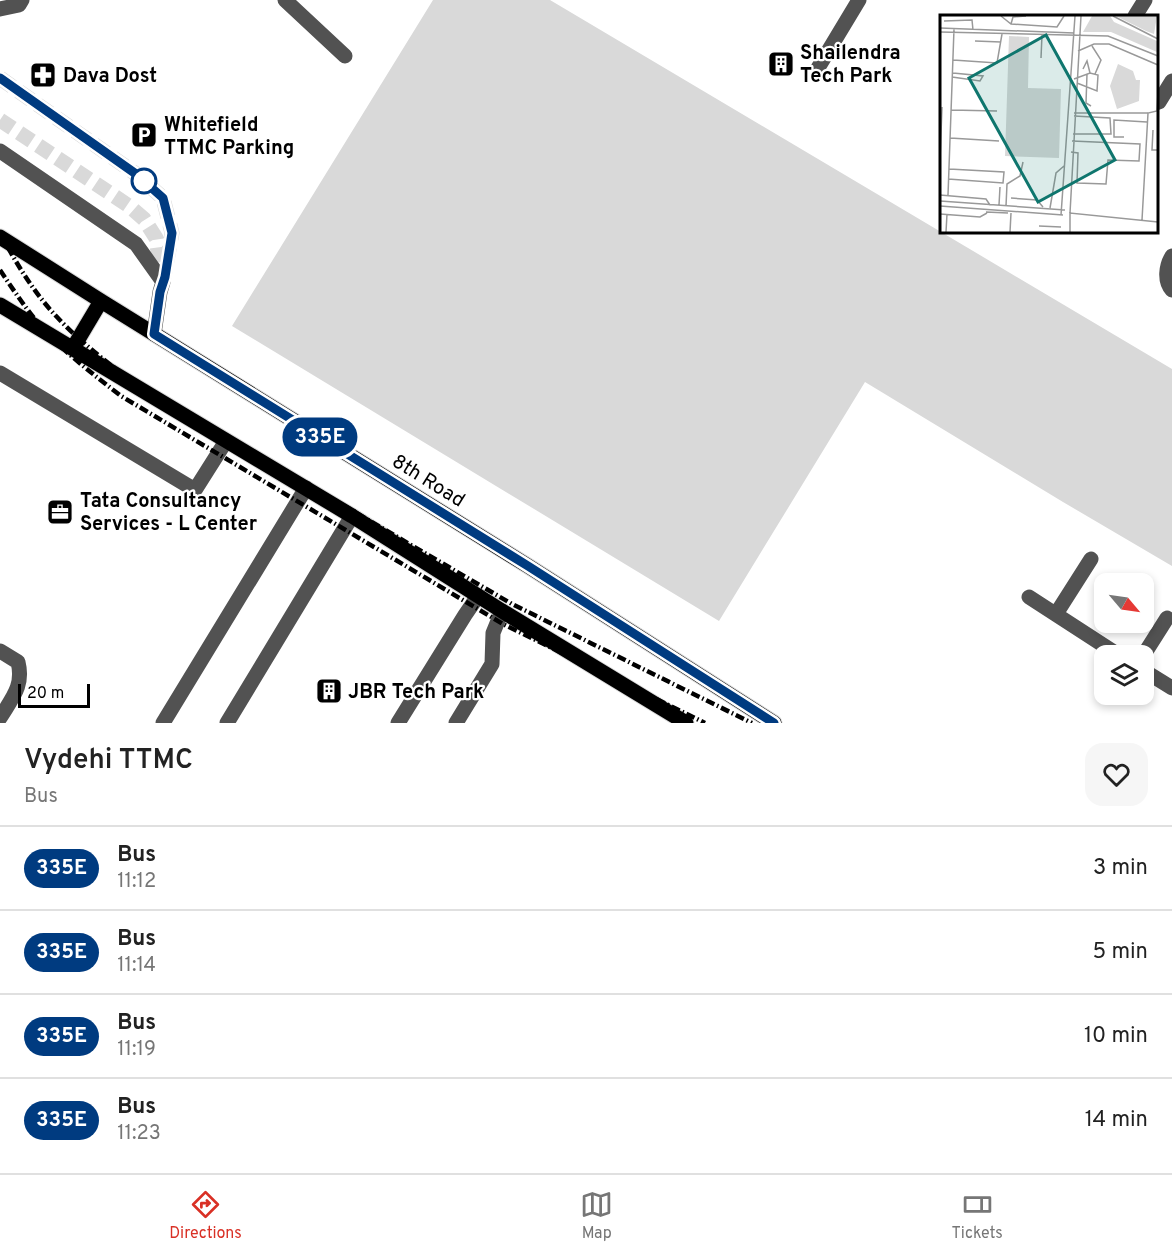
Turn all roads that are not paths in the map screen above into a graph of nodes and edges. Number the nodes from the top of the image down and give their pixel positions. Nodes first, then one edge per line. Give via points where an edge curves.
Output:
1 (22, 0) edge
2 (285, 0) edge
3 (859, 0) edge
4 (1145, 0) edge
5 (0, 9) edge
6 (1136, 15) edge
7 (345, 56) dead end
8 (818, 68) dead end
9 (1172, 81) edge
10 (1157, 102) edge
11 (0, 151) edge
12 (0, 237) edge
13 (1172, 256) edge
14 (1172, 290) edge
15 (101, 301) junction
16 (0, 305) edge
17 (154, 334) junction
18 (73, 348) junction
19 (0, 373) edge
20 (226, 441) junction
21 (306, 488) junction
22 (352, 516) junction
23 (1091, 559) dead end
24 (478, 596) junction
25 (1029, 597) dead end
26 (502, 612) junction
27 (1056, 614) junction
28 (1167, 618) dead end
29 (1103, 645) edge
30 (1150, 645) edge
31 (0, 651) edge
32 (1154, 677) edge
33 (1172, 688) edge
34 (0, 718) edge
35 (163, 723) edge
36 (227, 723) edge
37 (398, 723) edge
38 (456, 723) edge
39 (686, 723) edge
40 (774, 723) edge

1 - 5 lane via 19,5
2 - 7 lane
3 - 8 lane
4 - 6 lane
9 - 10 lane
11 - 17 lane via 136,244 163,282
12 - 15 main road, 8th Road
13 - 14 lane via 1167,264 1167,284
15 - 17 main road, 8th Road
15 - 18 main road
16 - 18 main road
17 - 40 main road, 8th Road
18 - 20 main road
19 - 20 lane via 195,490
20 - 21 main road
21 - 22 main road
21 - 35 lane
22 - 24 main road
22 - 36 lane
23 - 27 lane
24 - 26 main road
24 - 37 lane
25 - 27 lane
26 - 38 lane via 494,633 492,664
26 - 39 main road
27 - 29 lane
28 - 30 lane
31 - 34 lane via 18,662 21,674 19,686
32 - 33 lane

